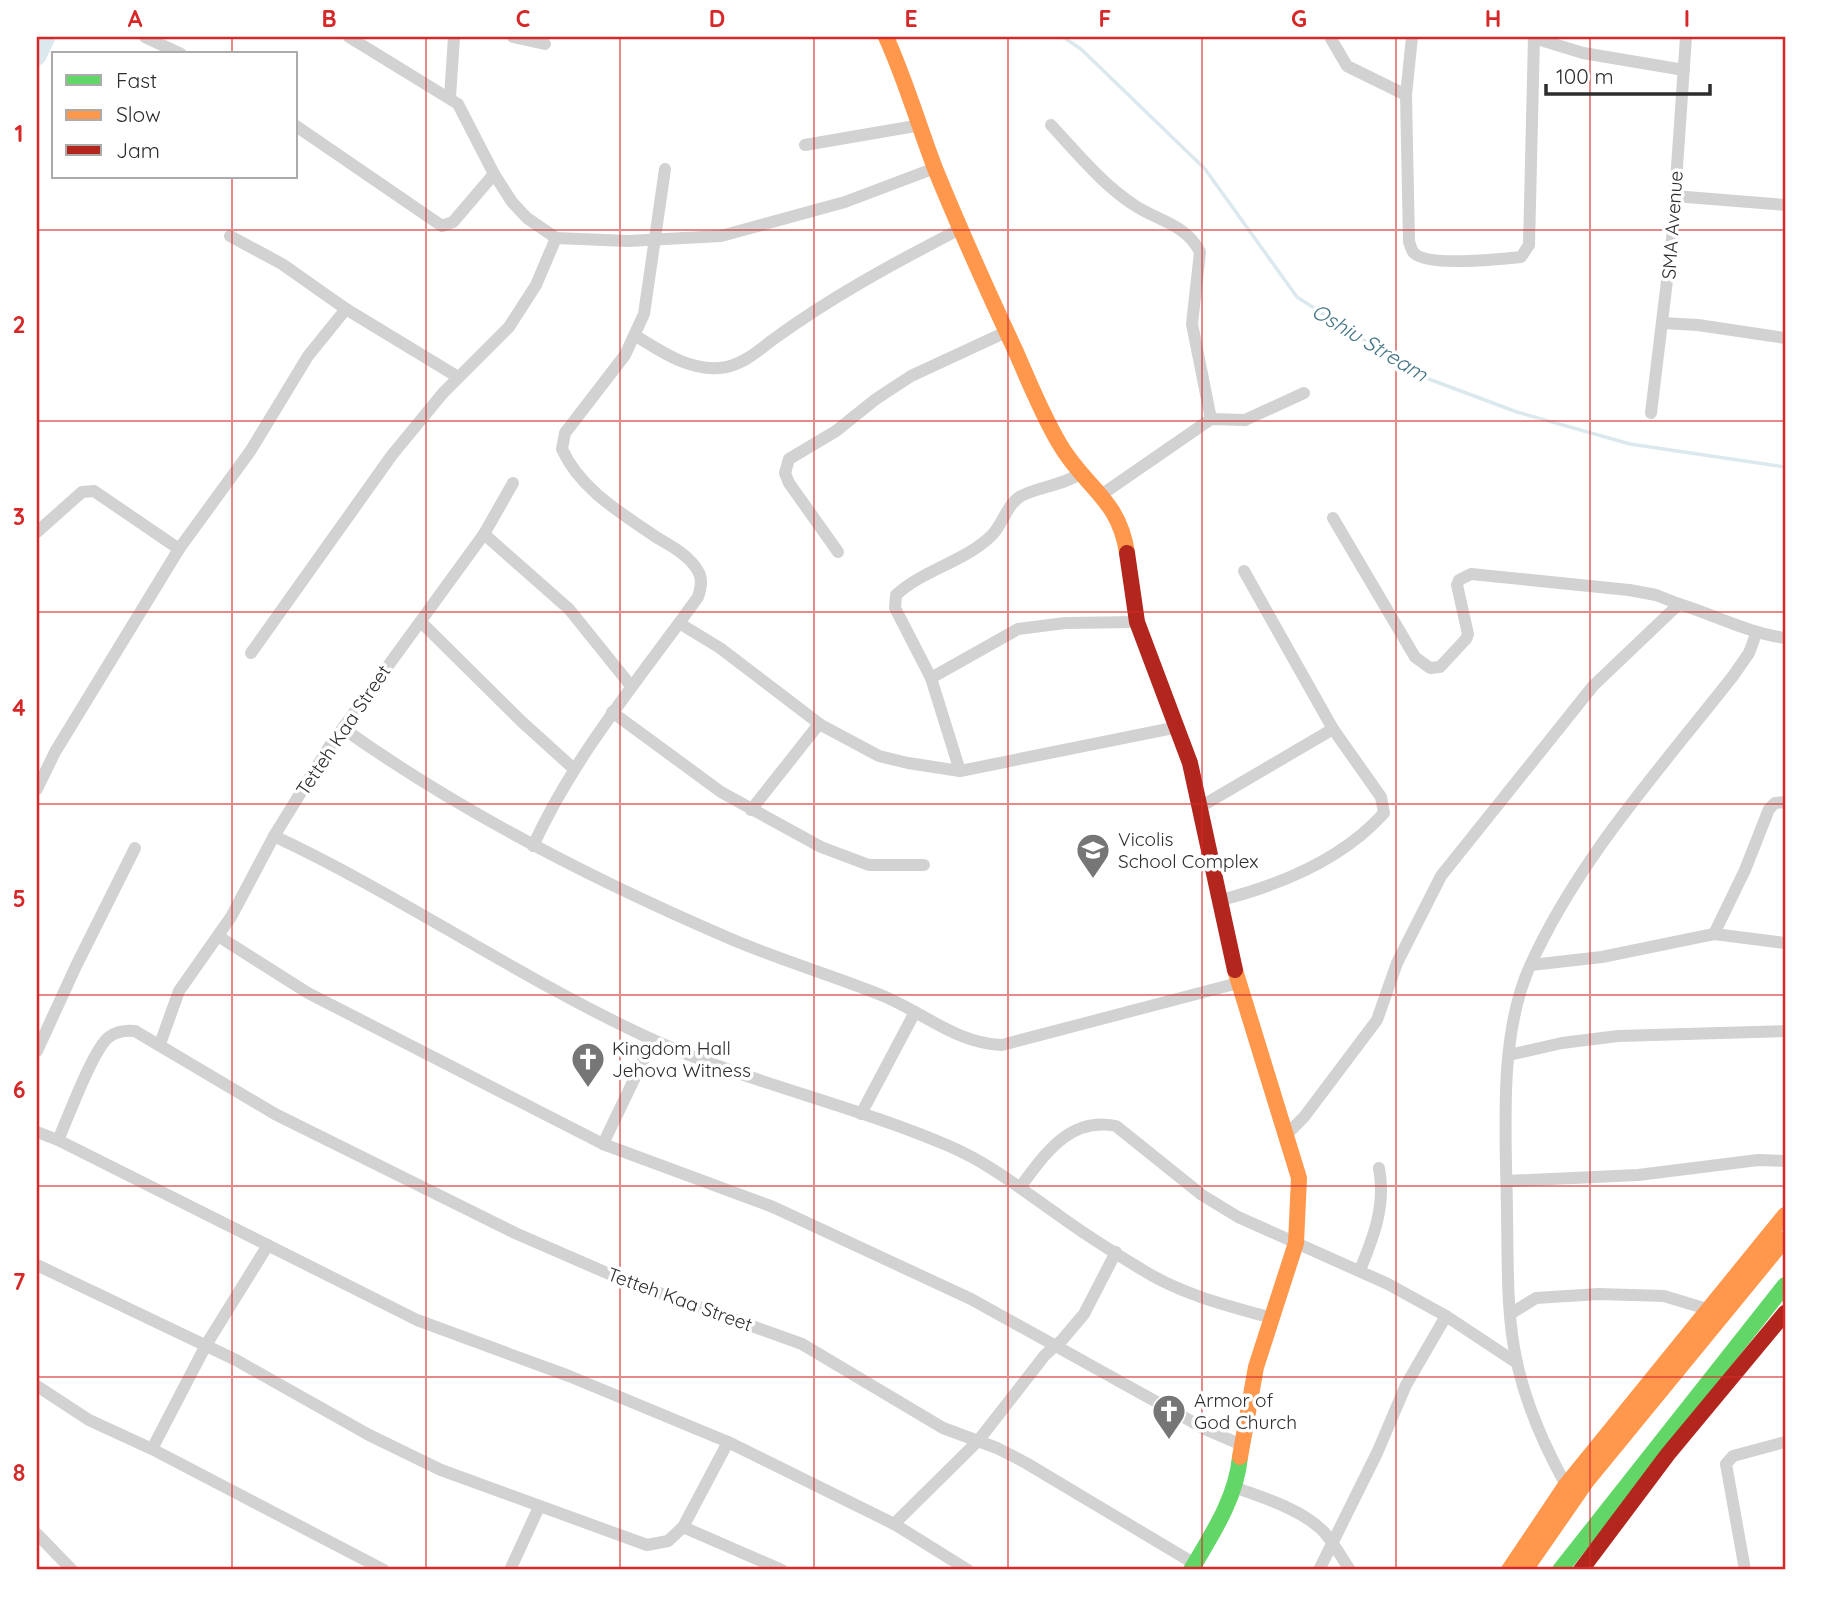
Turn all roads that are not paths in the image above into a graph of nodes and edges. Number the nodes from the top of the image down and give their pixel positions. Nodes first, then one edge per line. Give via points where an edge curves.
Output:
1 (145, 37) edge
2 (349, 37) edge
3 (454, 37) edge
4 (513, 37) edge
5 (886, 37) edge
6 (1330, 37) edge
7 (1412, 37) edge
8 (1686, 37) edge
9 (1534, 38) edge
10 (545, 44) dead end
11 (177, 52) edge
12 (1684, 70) junction
13 (1406, 95) junction
14 (450, 97) junction
15 (921, 125) junction
16 (1051, 125) dead end
17 (298, 127) edge
18 (805, 145) dead end
19 (935, 168) junction
20 (665, 169) dead end
21 (494, 174) junction
22 (1675, 196) junction
23 (1785, 205) edge
24 (960, 229) junction
25 (230, 236) dead end
26 (556, 238) junction
27 (652, 240) junction
28 (346, 309) junction
29 (1663, 323) junction
30 (1006, 332) junction
31 (636, 336) junction
32 (1785, 338) edge
33 (458, 377) junction
34 (1304, 394) dead end
35 (1651, 412) dead end
36 (1211, 419) junction
37 (1081, 473) junction
38 (513, 483) dead end
39 (1101, 495) junction
40 (1333, 518) dead end
41 (37, 532) edge
42 (484, 534) junction
43 (179, 549) junction
44 (838, 552) dead end
45 (1244, 572) dead end
46 (1679, 604) junction
47 (421, 622) junction
48 (679, 622) junction
49 (1137, 622) junction
50 (1756, 634) junction
51 (1785, 638) edge
52 (251, 653) dead end
53 (930, 678) junction
54 (631, 686) junction
55 (612, 712) junction
56 (819, 724) junction
57 (1178, 727) junction
58 (344, 729) junction
59 (1333, 729) junction
60 (574, 769) junction
61 (960, 771) junction
62 (37, 789) edge
63 (1785, 802) edge
64 (1200, 807) junction
65 (751, 810) junction
66 (274, 836) junction
67 (533, 846) junction
68 (135, 848) dead end
69 (924, 865) dead end
70 (1221, 900) junction
71 (1714, 934) junction
72 (218, 936) junction
73 (1785, 943) edge
74 (1531, 965) junction
75 (1238, 983) junction
76 (915, 1012) junction
77 (1785, 1031) edge
78 (653, 1040) junction
79 (160, 1044) junction
80 (38, 1045) edge
81 (1509, 1055) junction
82 (861, 1114) junction
83 (37, 1132) edge
84 (1285, 1136) junction
85 (58, 1140) junction
86 (603, 1144) junction
87 (1785, 1161) edge
88 (1379, 1168) dead end
89 (1507, 1181) junction
90 (1021, 1186) junction
91 (1785, 1215) edge
92 (1785, 1239) edge
93 (1296, 1243) junction
94 (268, 1244) junction
95 (1116, 1252) junction
96 (37, 1265) edge
97 (1360, 1270) junction
98 (1785, 1285) edge
99 (1735, 1299) junction
100 (1707, 1309) junction
101 (1785, 1313) edge
102 (1510, 1314) junction
103 (1447, 1316) junction
104 (1272, 1318) junction
105 (1758, 1318) junction
106 (206, 1345) junction
107 (1056, 1346) junction
108 (1517, 1363) junction
109 (1669, 1368) junction
110 (37, 1386) edge
111 (978, 1441) junction
112 (1785, 1442) edge
113 (728, 1443) junction
114 (1242, 1445) junction
115 (152, 1449) junction
116 (1647, 1459) junction
117 (1566, 1485) junction
118 (1234, 1487) junction
119 (1640, 1491) junction
120 (539, 1507) junction
121 (894, 1524) junction
122 (683, 1527) junction
123 (37, 1534) edge
124 (1333, 1546) junction
125 (1193, 1567) edge
126 (72, 1570) edge
127 (384, 1570) edge
128 (510, 1570) edge
129 (782, 1570) edge
130 (968, 1570) edge
131 (1319, 1570) edge
132 (1350, 1570) edge
133 (1509, 1570) edge
134 (1525, 1570) edge
135 (1560, 1570) edge
136 (1581, 1570) edge
137 (1745, 1570) edge

1 - 11 street
2 - 14 street
3 - 14 street
4 - 10 street
5 - 15 street
6 - 13 street via 1347,66
7 - 13 street
8 - 12 street, SMA Avenue
9 - 12 street via 1583,53
9 - 13 street via 1532,226 1529,245 1521,257 1475,262 1414,253 1409,242
12 - 22 street, SMA Avenue
14 - 21 street via 473,130
15 - 18 street
15 - 19 street
16 - 36 street via 1127,199 1195,242 1200,252 1192,324
17 - 21 street via 442,226 453,222
19 - 24 street
19 - 27 street via 845,202 721,236
20 - 27 street
21 - 26 street via 527,218
22 - 23 street
22 - 29 street, SMA Avenue
24 - 30 street
24 - 31 street via 833,297 745,361 722,368 701,367 679,361
25 - 28 street via 282,264
26 - 27 street
26 - 33 street via 536,285 509,327
27 - 31 street via 646,305
28 - 33 street
28 - 43 street via 308,356 251,450
29 - 32 street
29 - 35 street, SMA Avenue
30 - 37 street via 1059,444
30 - 44 street via 912,376 836,432 789,459 785,472 789,483
31 - 48 street via 565,433 562,449 598,496 675,548 700,572 698,597
33 - 52 street via 392,454
34 - 36 street via 1245,420
36 - 39 street
37 - 39 street
37 - 53 street via 1022,496 976,548 896,595 895,607
38 - 42 street, Tetteh Kaa Street
39 - 49 street via 1124,530
40 - 46 street via 1415,657 1430,667 1440,667 1466,639 1457,585 1471,574 1629,590
41 - 43 street via 82,492 94,491
42 - 47 street, Tetteh Kaa Street
42 - 54 street via 569,610
43 - 62 street
45 - 59 street
46 - 50 street
46 - 84 street via 1593,686 1441,876 1397,963 1377,1020
47 - 58 street, Tetteh Kaa Street
47 - 60 street
48 - 54 street
48 - 56 street
49 - 53 street via 1018,629
49 - 57 street
50 - 51 street
50 - 74 street via 1733,676 1600,848 1557,912
53 - 61 street
54 - 55 street
55 - 60 street
55 - 65 street
56 - 61 street via 879,755
56 - 65 street
57 - 61 street
57 - 64 street
58 - 66 street, Tetteh Kaa Street
58 - 67 street via 393,764
59 - 64 street
59 - 70 street via 1381,797 1384,813 1347,846 1295,876
60 - 67 street
63 - 71 street via 1769,808
64 - 70 street
65 - 69 street via 848,859 884,866
66 - 72 street, Tetteh Kaa Street
66 - 78 street via 323,859 503,964
67 - 76 street via 732,939
68 - 80 street
70 - 75 street
71 - 73 street
71 - 74 street via 1602,957
72 - 79 street, Tetteh Kaa Street via 172,1003
72 - 86 street via 308,993
74 - 81 street via 1518,994
75 - 76 street via 1002,1045 979,1044
75 - 84 street
76 - 82 street
77 - 81 street via 1618,1036
78 - 82 street
78 - 86 street
79 - 85 street, Tetteh Kaa Street via 135,1031 107,1038
79 - 111 street, Tetteh Kaa Street via 306,1130 515,1234 623,1280 802,1345 943,1428
81 - 89 street
82 - 90 street via 949,1146
83 - 85 street
84 - 93 street via 1299,1178
85 - 94 street
86 - 107 street via 773,1207 971,1299
87 - 89 street via 1758,1160 1627,1176
88 - 97 street via 1382,1207
89 - 102 street
90 - 93 street via 1053,1144 1070,1132 1102,1123 1116,1126 1202,1195
90 - 95 street
91 - 100 street
92 - 99 street
93 - 97 street
93 - 104 street
94 - 106 street
94 - 113 street via 417,1320 569,1376
95 - 104 street via 1194,1294
95 - 107 street via 1084,1314
96 - 106 street
97 - 103 street
98 - 105 street
99 - 105 street via 1748,1304
99 - 109 street
100 - 102 street via 1664,1296 1599,1294 1536,1298
100 - 109 street
101 - 119 street
102 - 108 street
103 - 108 street
103 - 124 street via 1406,1385
104 - 114 street via 1256,1367
105 - 116 street
106 - 115 street
106 - 120 street via 369,1435 441,1470
107 - 111 street
107 - 114 street
108 - 117 street via 1543,1443
109 - 117 street
109 - 134 street
110 - 115 street via 89,1420
111 - 121 street
111 - 125 street, Tetteh Kaa Street via 1026,1464
112 - 137 street via 1733,1456 1726,1464
113 - 121 street
113 - 122 street
114 - 118 street
115 - 127 street
116 - 119 street
116 - 135 street
117 - 133 street
118 - 124 street via 1294,1511 1321,1529
118 - 125 street
119 - 136 street
120 - 122 street via 647,1545 668,1542
120 - 128 street
121 - 130 street
122 - 129 street
123 - 126 street
124 - 131 street
124 - 132 street

